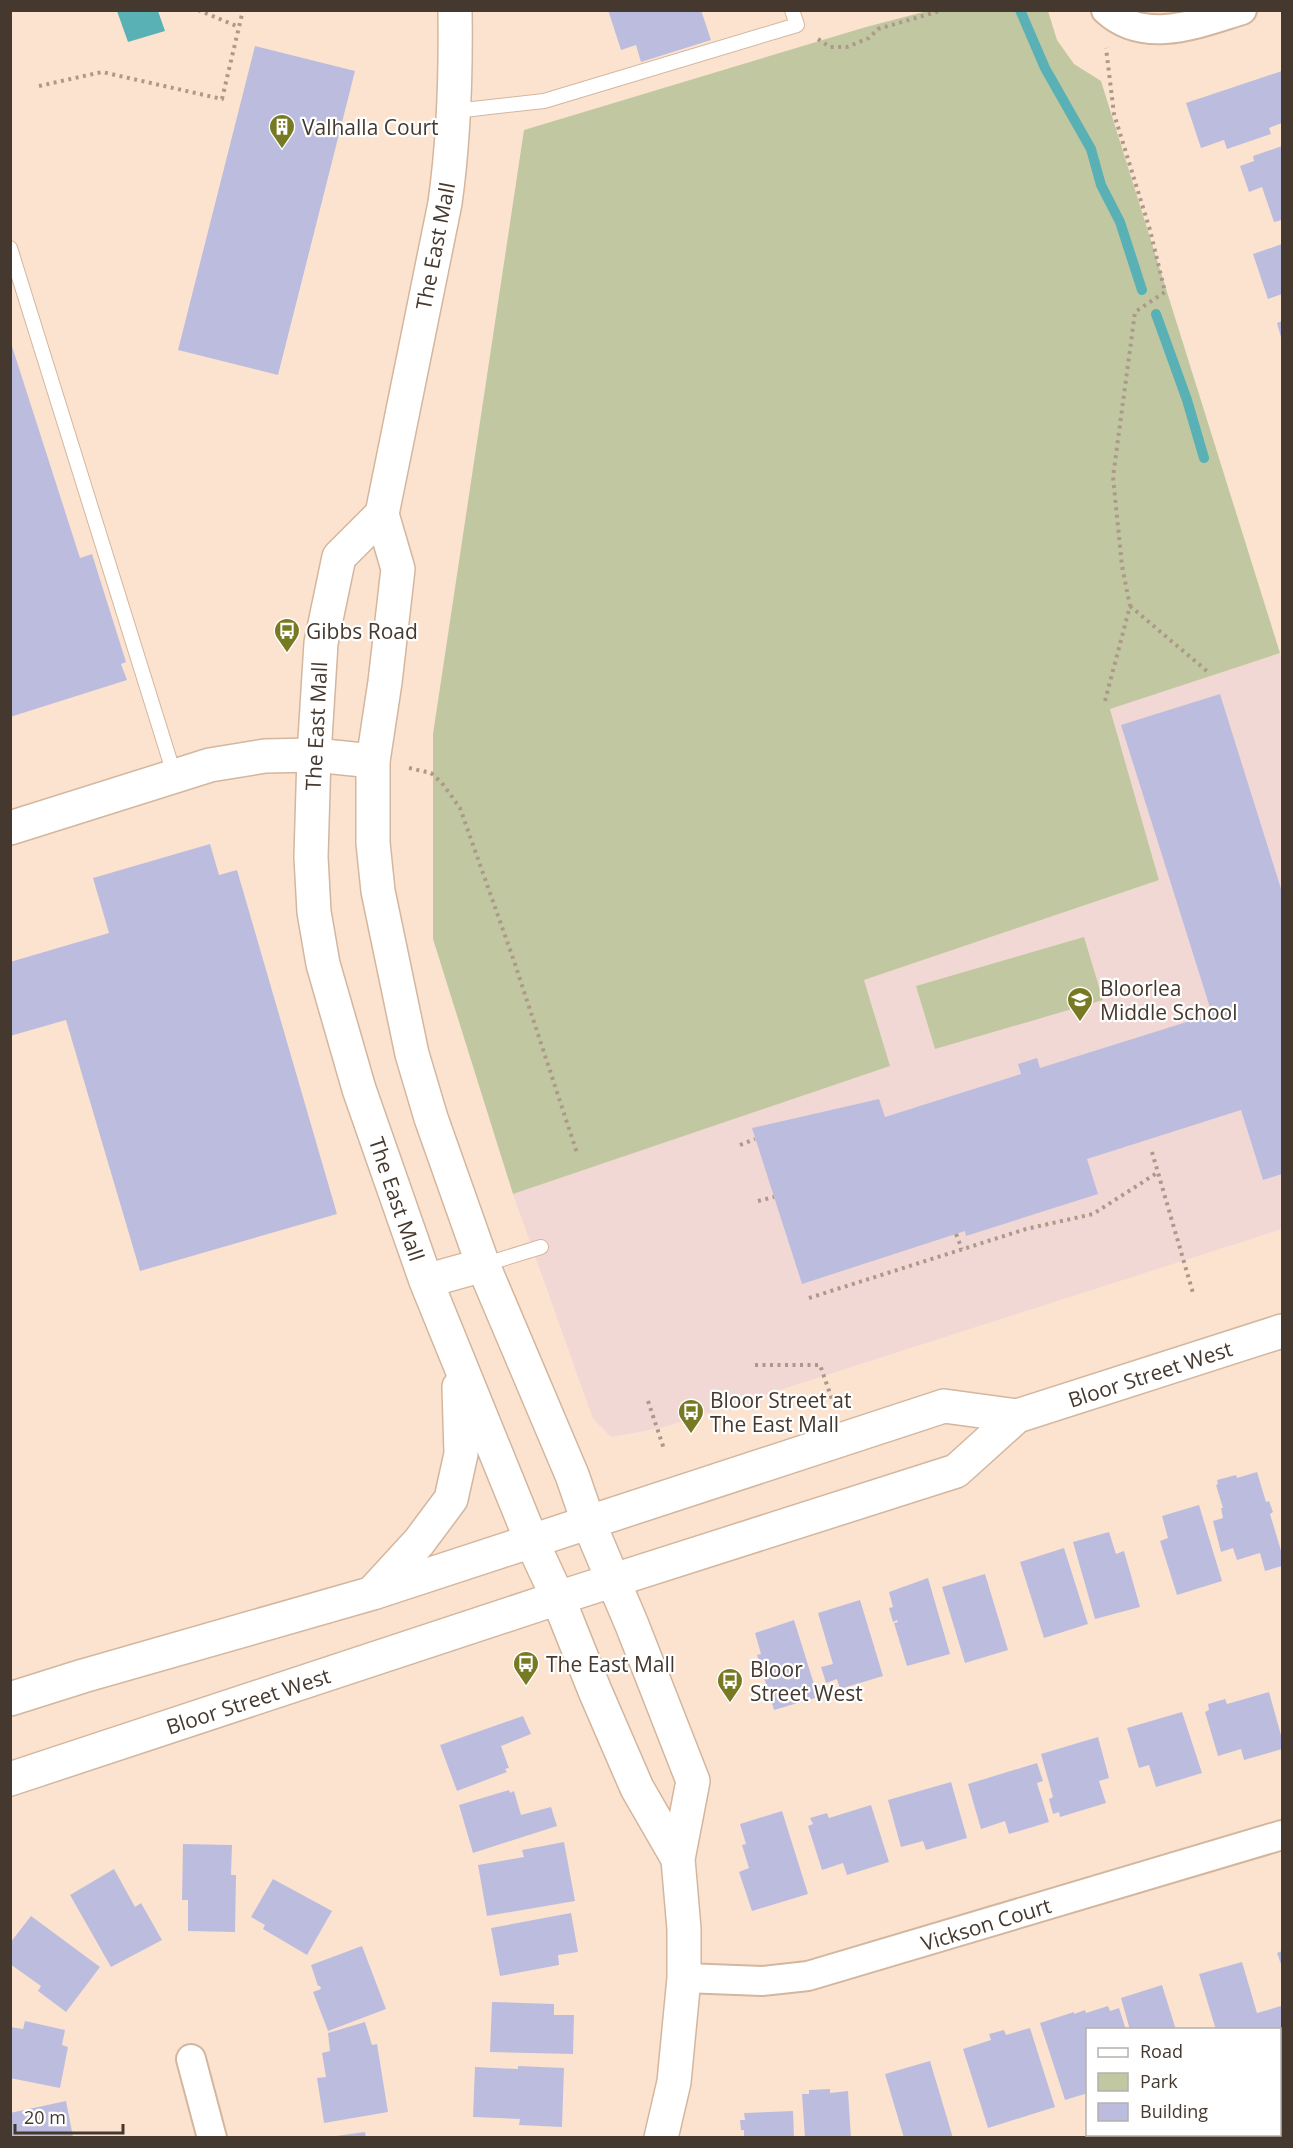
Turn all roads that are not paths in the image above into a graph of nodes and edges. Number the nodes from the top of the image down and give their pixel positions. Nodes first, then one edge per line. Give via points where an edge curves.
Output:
1 (455, 10) edge
2 (792, 10) edge
3 (1242, 10) edge
4 (1114, 15) edge
5 (455, 111) junction
6 (10, 248) edge
7 (382, 514) junction
8 (314, 755) junction
9 (373, 761) junction
10 (175, 777) junction
11 (10, 828) edge
12 (541, 1247) dead end
13 (483, 1265) junction
14 (426, 1281) junction
15 (1282, 1331) edge
16 (457, 1360) junction
17 (1017, 1416) junction
18 (588, 1521) junction
19 (532, 1542) junction
20 (612, 1581) junction
21 (373, 1593) junction
22 (558, 1598) junction
23 (10, 1699) edge
24 (10, 1779) edge
25 (1282, 1835) edge
26 (678, 1859) junction
27 (684, 1978) junction
28 (191, 2059) dead end
29 (212, 2138) edge
30 (661, 2138) edge

1 - 5 main road, The East Mall
2 - 5 lane via 797,25 544,101
3 - 4 street via 1168,30 1152,30
5 - 7 main road, The East Mall via 445,203
6 - 10 lane
7 - 8 main road, The East Mall via 339,557 321,643
7 - 9 main road, The East Mall via 398,569
8 - 9 main road
8 - 10 main road via 265,756 210,765
8 - 14 main road, The East Mall via 310,857 323,964 359,1089
9 - 13 main road, The East Mall via 373,843 378,891 412,1054
10 - 11 main road
12 - 13 lane
13 - 14 main road
13 - 18 main road, The East Mall
14 - 16 main road, The East Mall
15 - 17 main road, Bloor Street West
16 - 19 main road, The East Mall
16 - 21 main road via 461,1454 451,1499
17 - 18 main road, Bloor Street West via 944,1406
17 - 20 main road, Bloor Street West via 956,1471
18 - 19 main road, Bloor Street West
18 - 20 main road, The East Mall
19 - 21 main road, Bloor Street West
19 - 22 main road, The East Mall
20 - 22 main road, Bloor Street West
20 - 26 main road, The East Mall via 693,1781
21 - 23 main road, Bloor Street West
22 - 24 main road, Bloor Street West
22 - 26 main road, The East Mall via 637,1788
25 - 27 street, Vickson Court via 808,1976 762,1981
26 - 27 main road, The East Mall
27 - 30 main road, The East Mall via 674,2082
28 - 29 street

